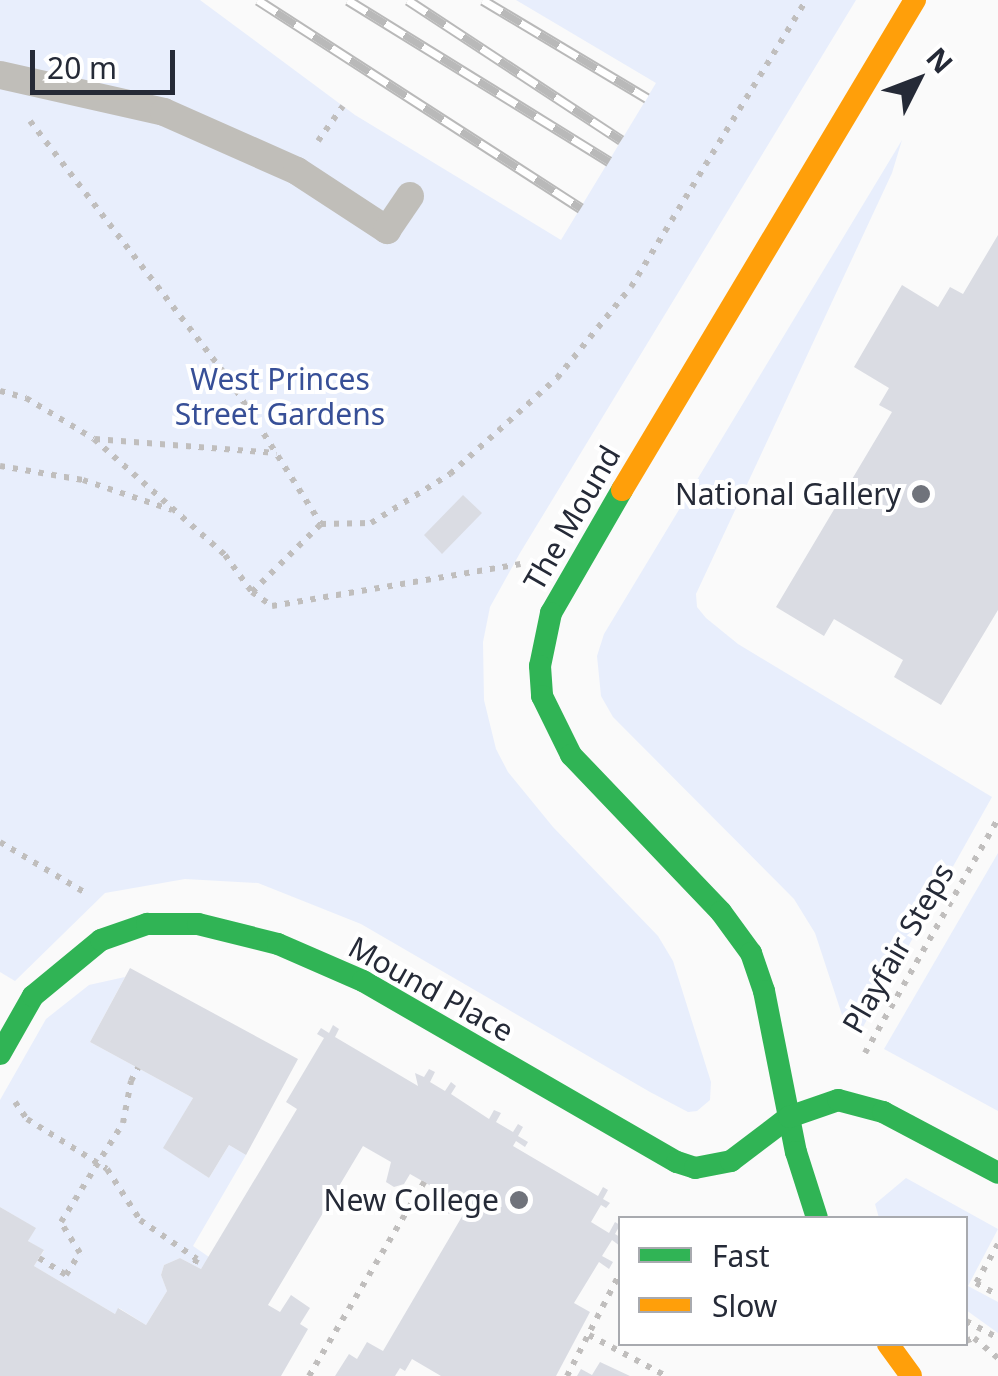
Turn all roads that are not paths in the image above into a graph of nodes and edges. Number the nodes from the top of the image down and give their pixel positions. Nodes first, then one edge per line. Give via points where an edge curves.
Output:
1 (916, 0) edge
2 (0, 75) edge
3 (410, 196) dead end
4 (0, 1054) edge
5 (789, 1117) junction
6 (998, 1173) edge
7 (817, 1216) edge
8 (889, 1346) edge
9 (911, 1376) edge

1 - 5 street, The Mound via 566,584 551,612 540,666 542,696 571,755 733,925 751,954
2 - 3 lane via 164,112 296,171 387,230
4 - 5 street, Mound Place via 33,996 78,956 123,931 170,922 278,944 363,981 715,1180
5 - 6 street, Mound Place via 838,1100 883,1112
5 - 7 street, The Mound
8 - 9 street

